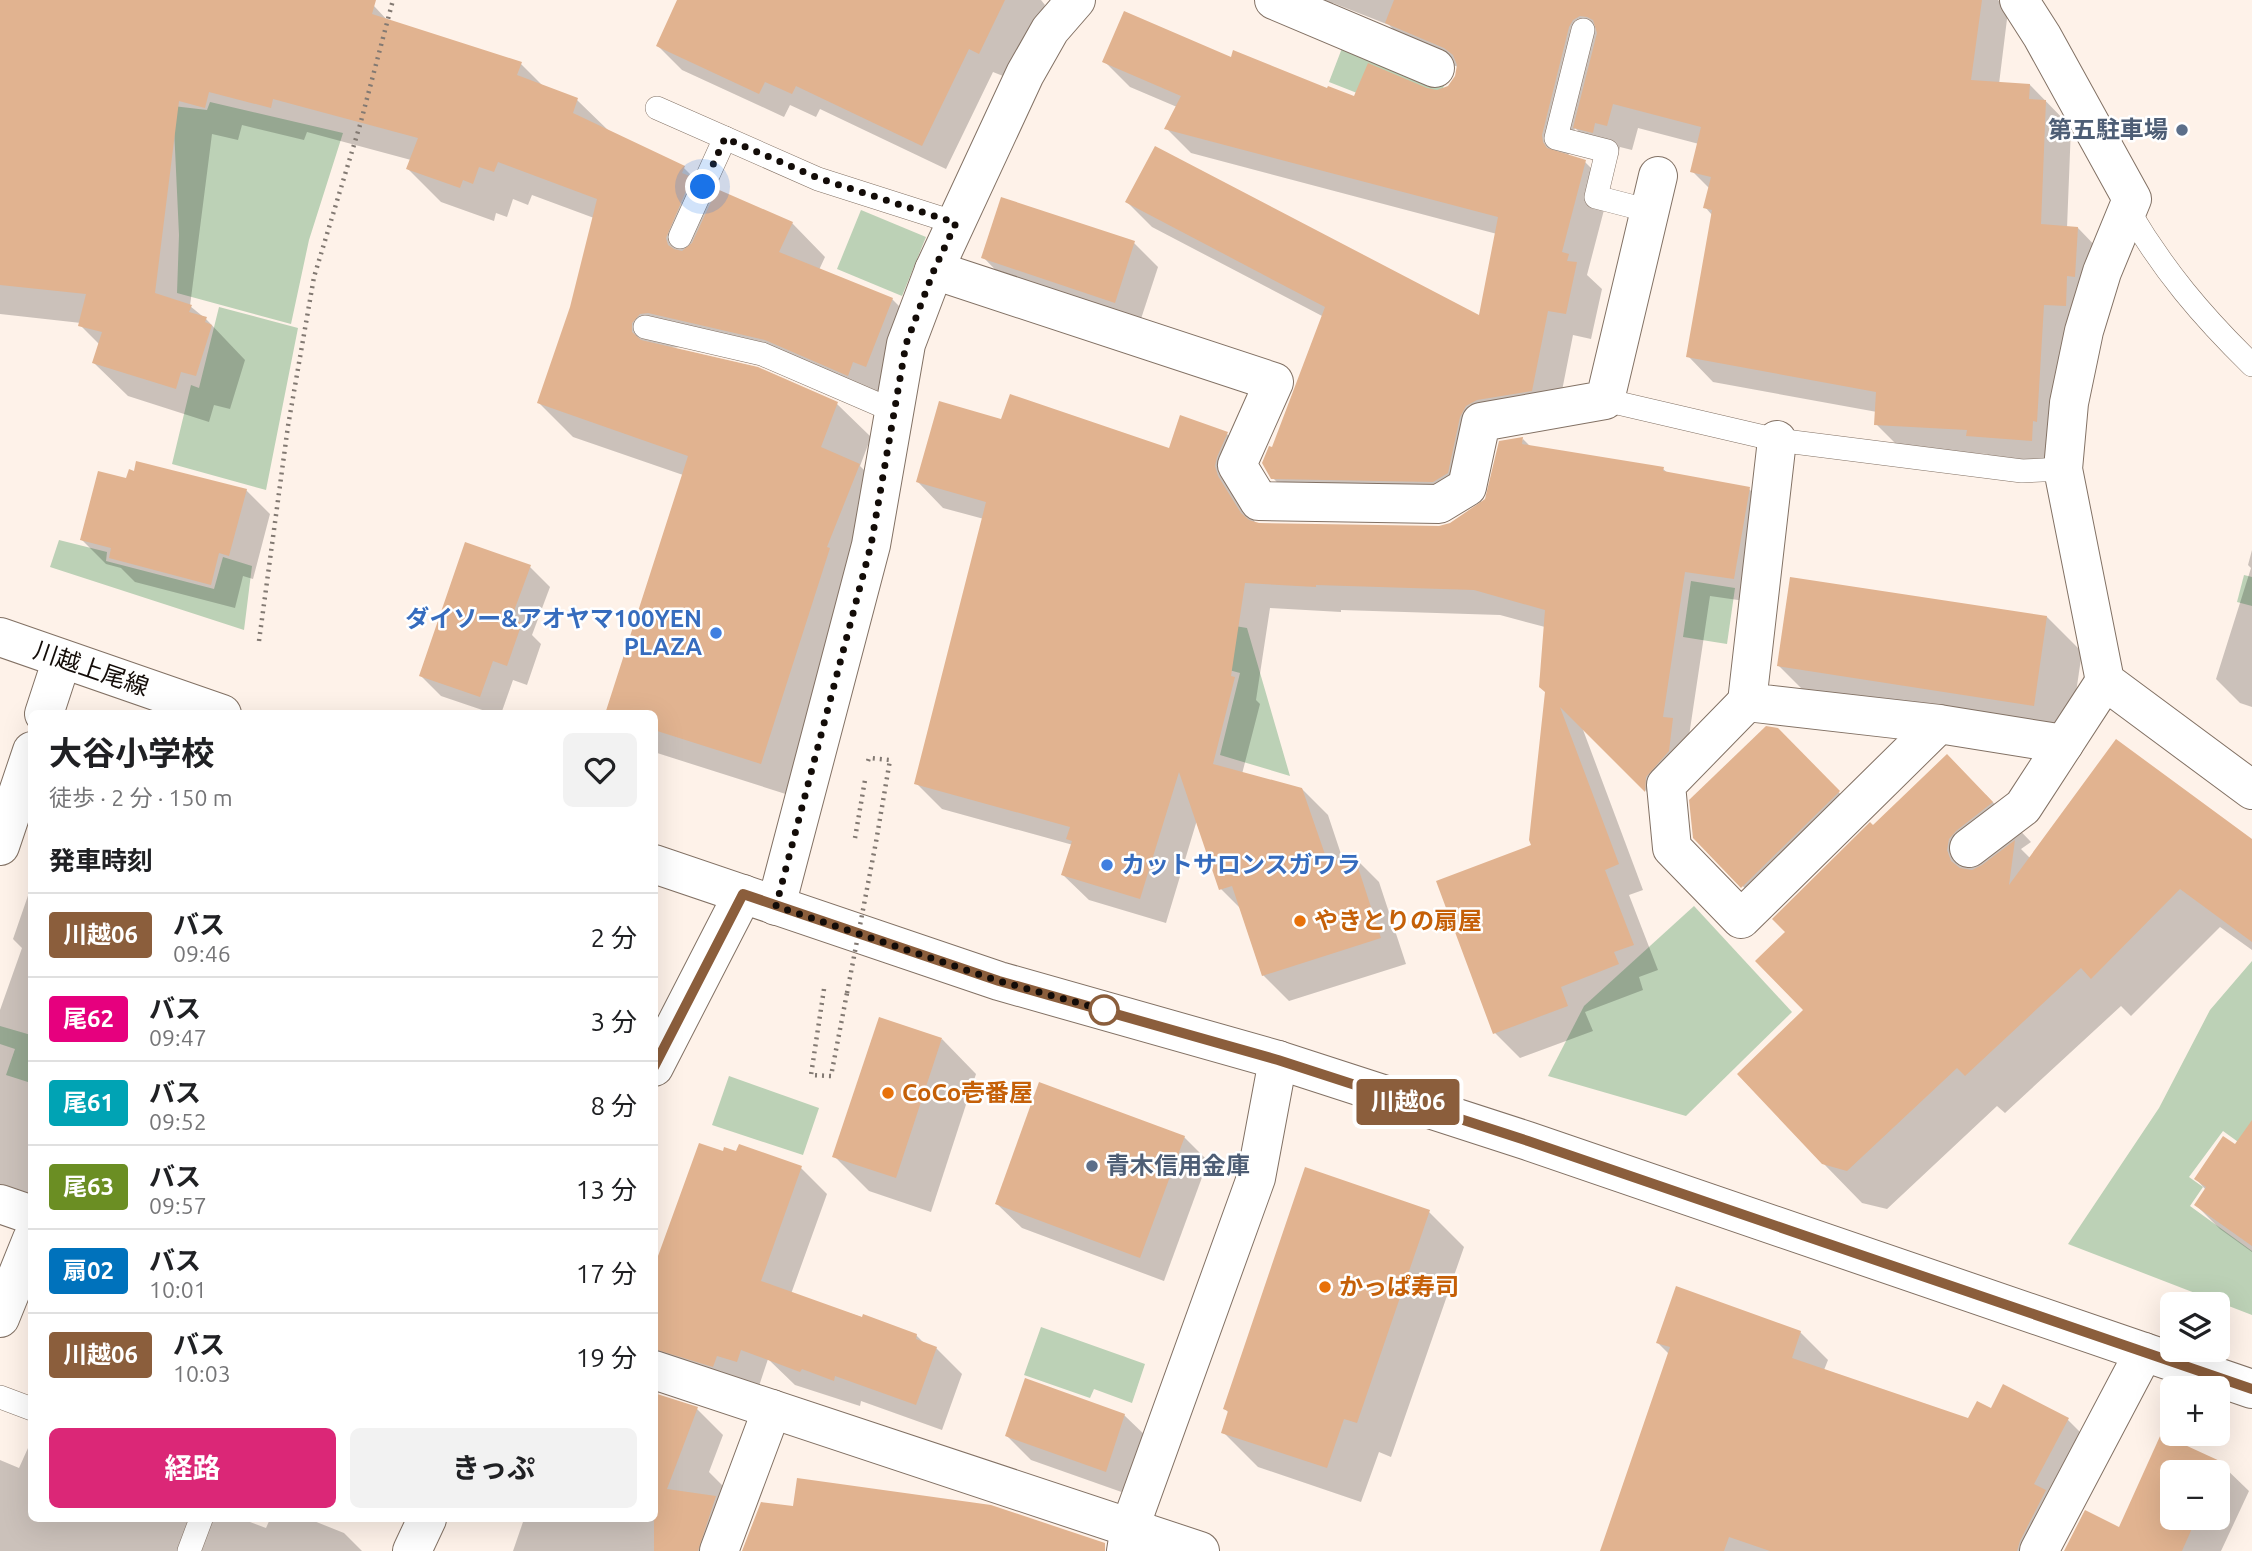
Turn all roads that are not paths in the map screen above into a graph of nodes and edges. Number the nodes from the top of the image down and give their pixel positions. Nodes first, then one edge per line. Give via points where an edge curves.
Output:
1 (1076, 0) edge
2 (1274, 0) edge
3 (2019, 0) edge
4 (1583, 30) dead end
5 (1435, 68) dead end
6 (657, 108) dead end
7 (725, 138) junction
8 (1654, 193) joint
9 (2127, 210) junction
10 (956, 223) junction
11 (680, 237) dead end
12 (934, 270) junction
13 (645, 327) dead end
14 (2252, 365) edge
15 (1605, 400) junction
16 (894, 411) junction
17 (1777, 440) junction
18 (2063, 470) junction
19 (0, 637) edge
20 (62, 659) junction
21 (2105, 681) junction
22 (1747, 702) junction
23 (45, 710) edge
24 (210, 710) edge
25 (1939, 724) junction
26 (2064, 744) junction
27 (28, 763) edge
28 (2252, 790) edge
29 (0, 846) edge
30 (1969, 848) dead end
31 (658, 865) edge
32 (759, 900) junction
33 (1278, 1060) junction
34 (658, 1061) edge
35 (0, 1204) edge
36 (28, 1214) edge
37 (28, 1249) edge
38 (0, 1318) edge
39 (2144, 1352) junction
40 (658, 1371) edge
41 (2252, 1389) edge
42 (0, 1397) edge
43 (28, 1408) edge
44 (772, 1409) junction
45 (200, 1522) edge
46 (426, 1522) edge
47 (1128, 1539) edge
48 (188, 1551) edge
49 (412, 1551) edge
50 (719, 1551) edge
51 (1200, 1551) edge
52 (2039, 1551) edge

1 - 10 street via 1050,30 1025,74
2 - 5 street
3 - 9 street via 2132,200
4 - 8 lane via 1556,138 1607,151 1596,197
6 - 7 lane
7 - 10 lane via 818,178
7 - 11 lane
8 - 15 street
9 - 14 lane via 2155,255 2208,322
9 - 18 street via 2084,331 2069,403
10 - 12 street
12 - 15 street via 1274,382 1237,465 1259,501 1439,504 1467,487 1481,422
12 - 16 street via 906,344
13 - 16 lane via 762,354
15 - 17 lane
16 - 32 street via 871,545
17 - 18 lane via 2022,471
17 - 22 street
18 - 21 street
19 - 20 street, 川越上尾線
20 - 23 street
20 - 24 street, 川越上尾線
21 - 26 street
21 - 28 street
22 - 25 street
22 - 25 street via 1666,785 1672,848 1741,919
25 - 26 street
26 - 30 street via 2023,807
27 - 29 street
31 - 32 street
32 - 33 street via 999,981
32 - 34 street
33 - 39 street
33 - 47 street via 1256,1178
35 - 36 street
37 - 38 street
39 - 41 street
39 - 52 street
40 - 44 street
42 - 43 lane
44 - 47 street
44 - 50 street
45 - 48 lane
46 - 49 street
47 - 51 street

